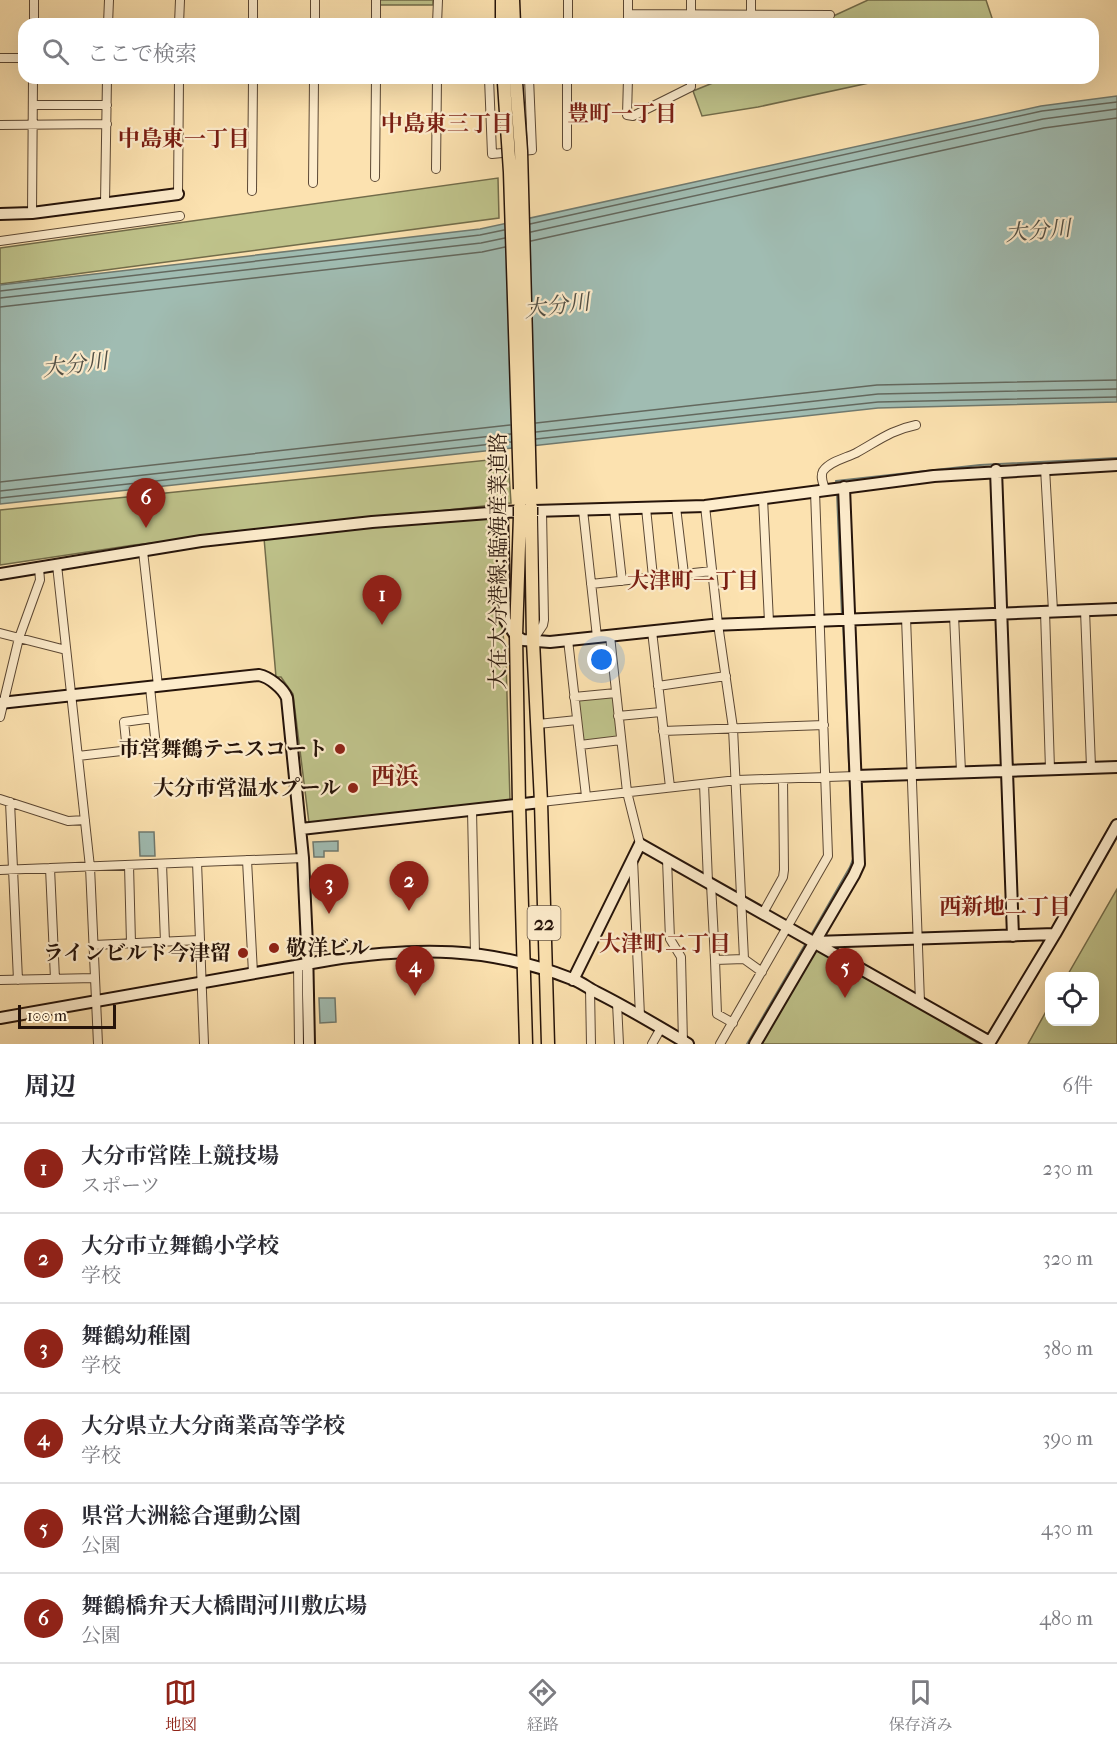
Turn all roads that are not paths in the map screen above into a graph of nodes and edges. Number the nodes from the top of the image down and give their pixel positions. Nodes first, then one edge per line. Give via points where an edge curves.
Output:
1 (34, 0) edge
2 (108, 0) edge
3 (180, 0) edge
4 (253, 0) edge
5 (315, 0) edge
6 (376, 0) edge
7 (438, 0) edge
8 (501, 0) edge
9 (513, 0) edge
10 (568, 0) edge
11 (628, 0) edge
12 (691, 0) edge
13 (751, 0) edge
14 (628, 14) junction
15 (691, 14) junction
16 (751, 15) junction
17 (830, 15) dead end
18 (34, 18) edge
19 (108, 18) edge
20 (179, 18) edge
21 (253, 18) edge
22 (315, 18) edge
23 (376, 18) edge
24 (438, 18) edge
25 (502, 18) edge
26 (514, 18) edge
27 (568, 18) edge
28 (628, 18) edge
29 (691, 18) edge
30 (0, 58) edge
31 (18, 58) edge
32 (33, 84) edge
33 (107, 84) edge
34 (179, 84) edge
35 (253, 84) edge
36 (314, 84) edge
37 (376, 84) edge
38 (437, 84) edge
39 (489, 84) edge
40 (511, 84) edge
41 (529, 84) edge
42 (567, 84) edge
43 (628, 84) edge
44 (688, 84) edge
45 (33, 105) junction
46 (107, 105) junction
47 (106, 124) junction
48 (0, 125) edge
49 (33, 125) junction
50 (567, 146) dead end
51 (436, 169) dead end
52 (375, 177) dead end
53 (314, 183) dead end
54 (252, 191) dead end
55 (178, 194) joint
56 (105, 203) junction
57 (32, 213) junction
58 (0, 214) edge
59 (180, 216) dead end
60 (0, 241) edge
61 (916, 425) dead end
62 (1117, 465) edge
63 (1045, 468) junction
64 (996, 470) junction
65 (832, 488) junction
66 (764, 498) junction
67 (705, 506) junction
68 (676, 507) junction
69 (645, 508) junction
70 (614, 509) junction
71 (583, 510) junction
72 (529, 511) junction
73 (502, 512) junction
74 (143, 551) junction
75 (57, 565) junction
76 (39, 568) junction
77 (712, 571) junction
78 (0, 574) edge
79 (684, 574) junction
80 (653, 577) junction
81 (622, 581) junction
82 (591, 584) junction
83 (1117, 609) edge
84 (1085, 610) junction
85 (1049, 611) junction
86 (1001, 613) junction
87 (954, 615) junction
88 (906, 617) junction
89 (845, 619) junction
90 (820, 620) junction
91 (770, 622) junction
92 (718, 624) junction
93 (652, 631) junction
94 (0, 633) edge
95 (516, 636) junction
96 (610, 636) junction
97 (597, 637) junction
98 (19, 638) junction
99 (568, 640) junction
100 (533, 641) junction
101 (66, 650) junction
102 (726, 676) junction
103 (154, 686) junction
104 (658, 686) junction
105 (616, 693) junction
106 (71, 695) junction
107 (574, 697) junction
108 (2, 703) edge
109 (661, 712) junction
110 (618, 716) junction
111 (0, 717) edge
112 (153, 718) junction
113 (577, 720) junction
114 (538, 724) junction
115 (824, 725) junction
116 (733, 728) junction
117 (663, 731) junction
118 (621, 740) junction
119 (580, 745) junction
120 (127, 751) junction
121 (78, 756) junction
122 (1117, 766) edge
123 (1091, 767) junction
124 (1050, 769) junction
125 (1007, 771) junction
126 (961, 772) junction
127 (912, 774) junction
128 (852, 776) junction
129 (826, 777) junction
130 (783, 779) junction
131 (737, 780) junction
132 (704, 783) junction
133 (670, 787) junction
134 (627, 792) junction
135 (585, 796) junction
136 (0, 799) edge
137 (541, 801) junction
138 (9, 802) junction
139 (519, 804) junction
140 (472, 810) junction
141 (85, 820) junction
142 (1117, 825) edge
143 (301, 829) junction
144 (640, 844) junction
145 (633, 857) junction
146 (303, 858) junction
147 (667, 859) junction
148 (247, 860) junction
149 (196, 862) junction
150 (162, 864) junction
151 (129, 865) junction
152 (90, 867) junction
153 (50, 868) junction
154 (0, 870) edge
155 (12, 870) junction
156 (710, 883) junction
157 (742, 901) junction
158 (763, 913) junction
159 (789, 927) junction
160 (1055, 934) junction
161 (1012, 936) junction
162 (918, 939) junction
163 (200, 940) junction
164 (811, 940) junction
165 (165, 942) junction
166 (131, 943) junction
167 (94, 945) junction
168 (475, 954) junction
169 (744, 959) junction
170 (715, 960) junction
171 (524, 963) junction
172 (303, 964) junction
173 (546, 971) junction
174 (762, 972) junction
175 (253, 973) junction
176 (95, 978) junction
177 (56, 979) junction
178 (0, 980) edge
179 (18, 980) junction
180 (573, 980) junction
181 (201, 982) junction
182 (590, 989) junction
183 (96, 1000) junction
184 (921, 1002) junction
185 (617, 1003) junction
186 (640, 1016) junction
187 (0, 1018) edge
188 (732, 1023) junction
189 (661, 1028) junction
190 (685, 1043) edge
191 (98, 1044) edge
192 (204, 1044) edge
193 (299, 1044) edge
194 (309, 1044) edge
195 (526, 1044) edge
196 (548, 1044) edge
197 (591, 1044) edge
198 (619, 1044) edge
199 (652, 1044) edge
200 (720, 1044) edge
201 (755, 1044) edge

1 - 18 street
2 - 19 street
3 - 20 street
4 - 21 street
5 - 22 street
6 - 23 street
7 - 24 street
8 - 25 main road
9 - 26 main road
10 - 27 street
11 - 14 street
12 - 15 street
13 - 16 street
14 - 15 street
14 - 28 street
15 - 16 street
15 - 29 street
16 - 17 street
30 - 31 street
32 - 45 street
33 - 46 street
34 - 55 street
35 - 54 street
36 - 53 street
37 - 52 street
38 - 51 street
39 - 41 street via 492,154 532,150
40 - 72 main road, 大在大分港線;臨海産業道路 / 22, bridge via 520,151 525,489
42 - 50 street
43 - 44 street via 627,115 633,116
45 - 46 street
45 - 49 street
46 - 47 street
47 - 49 street
47 - 56 street
48 - 49 street
49 - 57 street
55 - 56 street
56 - 57 street
57 - 58 street
59 - 60 street
61 - 65 street via 890,432 829,465 821,477
62 - 63 street
63 - 64 street
63 - 85 street
64 - 65 street
64 - 86 street
65 - 66 street
65 - 89 street
65 - 90 street
66 - 67 street
66 - 91 street
67 - 68 street
67 - 77 street
68 - 69 street
68 - 79 street
69 - 70 street
69 - 80 street
70 - 71 street
70 - 81 street
71 - 72 street
71 - 82 street
72 - 73 street
72 - 95 main road, 大在大分港線;臨海産業道路 / 22
72 - 100 main road, 大在大分港線;臨海産業道路 / 22
73 - 74 street via 263,533
73 - 95 street via 505,620
74 - 75 street
74 - 103 street
75 - 76 street
75 - 101 street
76 - 78 street
76 - 98 street via 40,580
77 - 79 street
77 - 92 street
79 - 80 street
80 - 81 street
81 - 82 street
82 - 97 street
83 - 84 street
84 - 85 street
84 - 123 street
85 - 86 street
85 - 124 street
86 - 87 street
86 - 125 street
87 - 88 street
87 - 126 street
88 - 89 street
88 - 127 street
89 - 90 street
89 - 128 street
90 - 91 street
90 - 115 street
91 - 92 street
92 - 93 street
92 - 102 street
93 - 96 street
93 - 104 street
94 - 98 street
95 - 100 street
95 - 139 main road, 大在大分港線;臨海産業道路 / 22
96 - 97 street
96 - 105 street
97 - 99 street
98 - 101 street
98 - 108 street
99 - 100 street
99 - 107 street
100 - 114 main road, 大在大分港線;臨海産業道路 / 22
101 - 106 street
102 - 104 street
102 - 116 street
103 - 106 street
103 - 112 street
103 - 143 street via 259,675 266,676 284,692
104 - 109 street
105 - 107 street
105 - 110 street
106 - 108 street
106 - 121 street
107 - 113 street
108 - 111 street
109 - 110 street
109 - 117 street
110 - 118 street
112 - 120 street via 156,747
112 - 120 street via 124,722
113 - 114 street
113 - 119 street
114 - 137 main road, 大在大分港線;臨海産業道路 / 22
115 - 116 street
115 - 129 street
116 - 117 street
116 - 131 street
117 - 133 street
118 - 119 street
118 - 134 street
119 - 135 street
120 - 121 street
121 - 141 street
122 - 123 street
123 - 124 street
124 - 125 street
125 - 126 street
125 - 161 street
126 - 127 street
127 - 128 street
127 - 162 street
128 - 129 street
128 - 164 street via 859,864
129 - 130 street
129 - 159 street via 828,856
130 - 131 street
130 - 158 street via 783,877
131 - 132 street
131 - 157 street
132 - 133 street
132 - 156 street
133 - 134 street
134 - 135 street
134 - 144 street
135 - 137 street
136 - 138 street
137 - 139 street
137 - 173 main road, 大在大分港線;臨海産業道路 / 22
138 - 141 street via 68,821
138 - 155 street
139 - 140 street
139 - 171 main road, 大在大分港線;臨海産業道路 / 22
140 - 143 street
140 - 168 street
141 - 152 street
142 - 160 street
143 - 146 street
144 - 145 street
144 - 147 street
145 - 180 street
145 - 186 street
146 - 148 street
146 - 172 street
147 - 156 street
147 - 190 street via 669,939 681,957
148 - 149 street
148 - 175 street
149 - 150 street
149 - 163 street
150 - 151 street
150 - 165 street
151 - 152 street
151 - 166 street
152 - 153 street
152 - 167 street
153 - 155 street
153 - 177 street
154 - 155 street
155 - 179 street
156 - 157 street
156 - 170 street
157 - 158 street
157 - 169 street
158 - 159 street
159 - 164 street
159 - 174 street
160 - 161 street
160 - 184 street via 990,1042
161 - 162 street
162 - 164 street
162 - 184 street
163 - 165 street
163 - 181 street
164 - 184 street
164 - 201 street
165 - 166 street
166 - 167 street
167 - 176 street
168 - 171 street
168 - 172 street via 437,950 386,952
169 - 170 street
169 - 174 street
170 - 188 street via 717,1014
171 - 173 street
171 - 195 main road, 大在大分港線;臨海産業道路 / 22
172 - 175 street
172 - 193 street
172 - 194 street
173 - 180 street
173 - 196 main road, 大在大分港線;臨海産業道路 / 22
174 - 188 street
175 - 181 street
176 - 177 street
176 - 183 street
177 - 179 street
178 - 179 street
180 - 182 street
181 - 183 street
181 - 192 street
182 - 185 street
182 - 197 street
183 - 187 street
183 - 191 street
185 - 186 street
185 - 198 street
186 - 189 street
188 - 200 street
189 - 190 street
189 - 199 street

